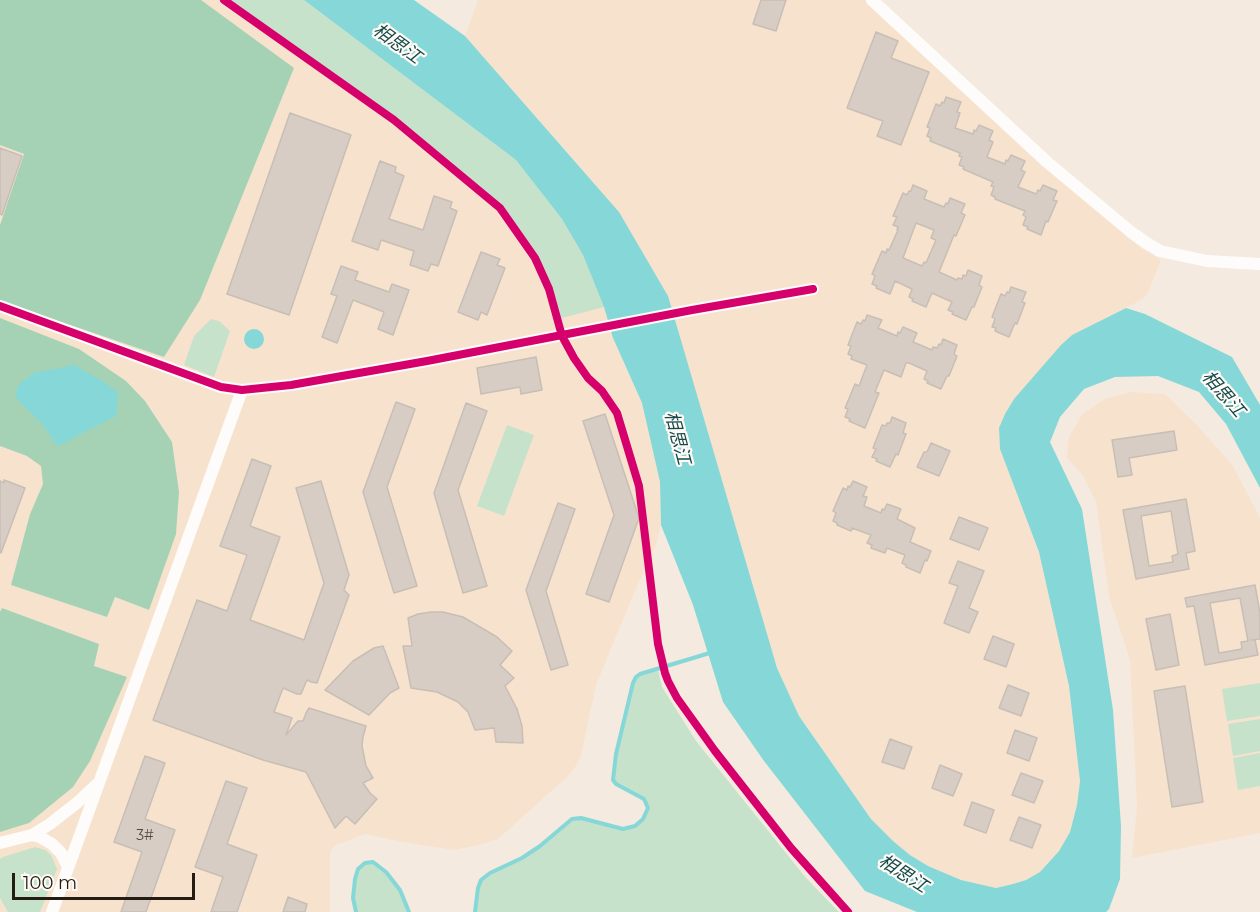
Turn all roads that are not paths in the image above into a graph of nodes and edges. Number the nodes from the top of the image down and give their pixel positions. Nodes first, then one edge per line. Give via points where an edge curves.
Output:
1 (872, 0) edge
2 (1260, 264) edge
3 (813, 289) dead end
4 (0, 306) edge
5 (242, 390) junction
6 (99, 781) junction
7 (32, 835) junction
8 (2, 843) edge
9 (68, 867) junction
10 (52, 912) edge

1 - 2 street via 1047,162 1144,242 1160,251 1207,261
3 - 5 street via 427,362
4 - 5 street via 221,387
5 - 6 street
6 - 7 street via 78,802
6 - 9 street
7 - 8 street
7 - 9 street via 52,844
9 - 10 street

